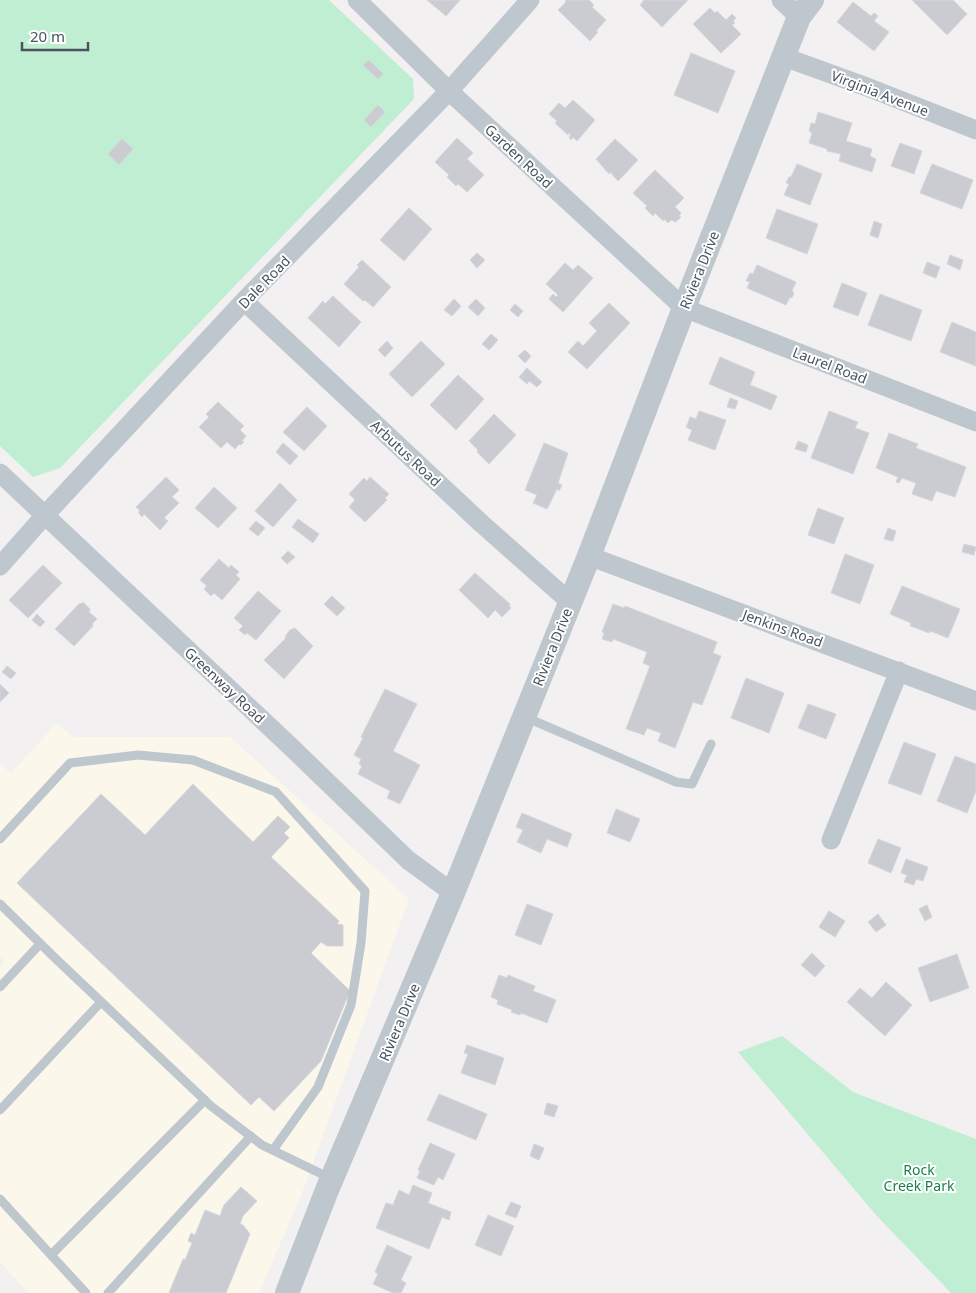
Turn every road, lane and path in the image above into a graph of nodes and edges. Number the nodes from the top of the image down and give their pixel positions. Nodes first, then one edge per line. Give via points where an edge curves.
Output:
1 (357, 0) edge
2 (530, 0) edge
3 (781, 0) edge
4 (806, 8) edge
5 (784, 57) junction
6 (450, 92) junction
7 (976, 130) edge
8 (244, 301) junction
9 (684, 308) junction
10 (976, 422) edge
11 (0, 473) edge
12 (46, 514) junction
13 (589, 556) junction
14 (0, 566) edge
15 (570, 602) junction
16 (899, 671) junction
17 (976, 701) edge
18 (524, 717) junction
19 (711, 744) dead end
20 (0, 839) edge
21 (831, 840) dead end
22 (454, 893) junction
23 (0, 904) edge
24 (40, 944) junction
25 (0, 987) edge
26 (101, 1002) junction
27 (205, 1100) junction
28 (0, 1110) edge
29 (251, 1136) junction
30 (273, 1150) junction
31 (332, 1179) junction
32 (0, 1199) edge
33 (50, 1255) junction
34 (86, 1293) edge
35 (108, 1293) edge
36 (288, 1293) edge

1 - 6 street, Garden Road
2 - 6 street, Dale Road
3 - 4 street
4 - 5 street, Riviera Drive
5 - 7 street, Virginia Avenue
5 - 9 street, Riviera Drive
6 - 8 street, Dale Road
6 - 9 street, Garden Road
8 - 12 street, Dale Road
8 - 15 street, Arbutus Road
9 - 10 street, Laurel Road
9 - 13 street, Riviera Drive
11 - 12 street, Greenway Road
12 - 14 street, Dale Road
12 - 22 street, Greenway Road via 408,860
13 - 15 street, Riviera Drive
13 - 16 street, Jenkins Road
15 - 18 street, Riviera Drive
16 - 17 street, Jenkins Road
16 - 21 street
18 - 19 lane via 676,782 692,784
18 - 22 street, Riviera Drive
20 - 30 lane via 70,763 138,755 193,760 276,792 365,890 352,1005 318,1086
22 - 31 street, Riviera Drive
23 - 24 lane
24 - 25 lane
24 - 26 lane
26 - 27 lane
26 - 28 lane
27 - 29 lane
27 - 33 lane
29 - 30 lane
29 - 35 lane
30 - 31 lane
31 - 36 street, Riviera Drive
32 - 33 lane
33 - 34 lane

